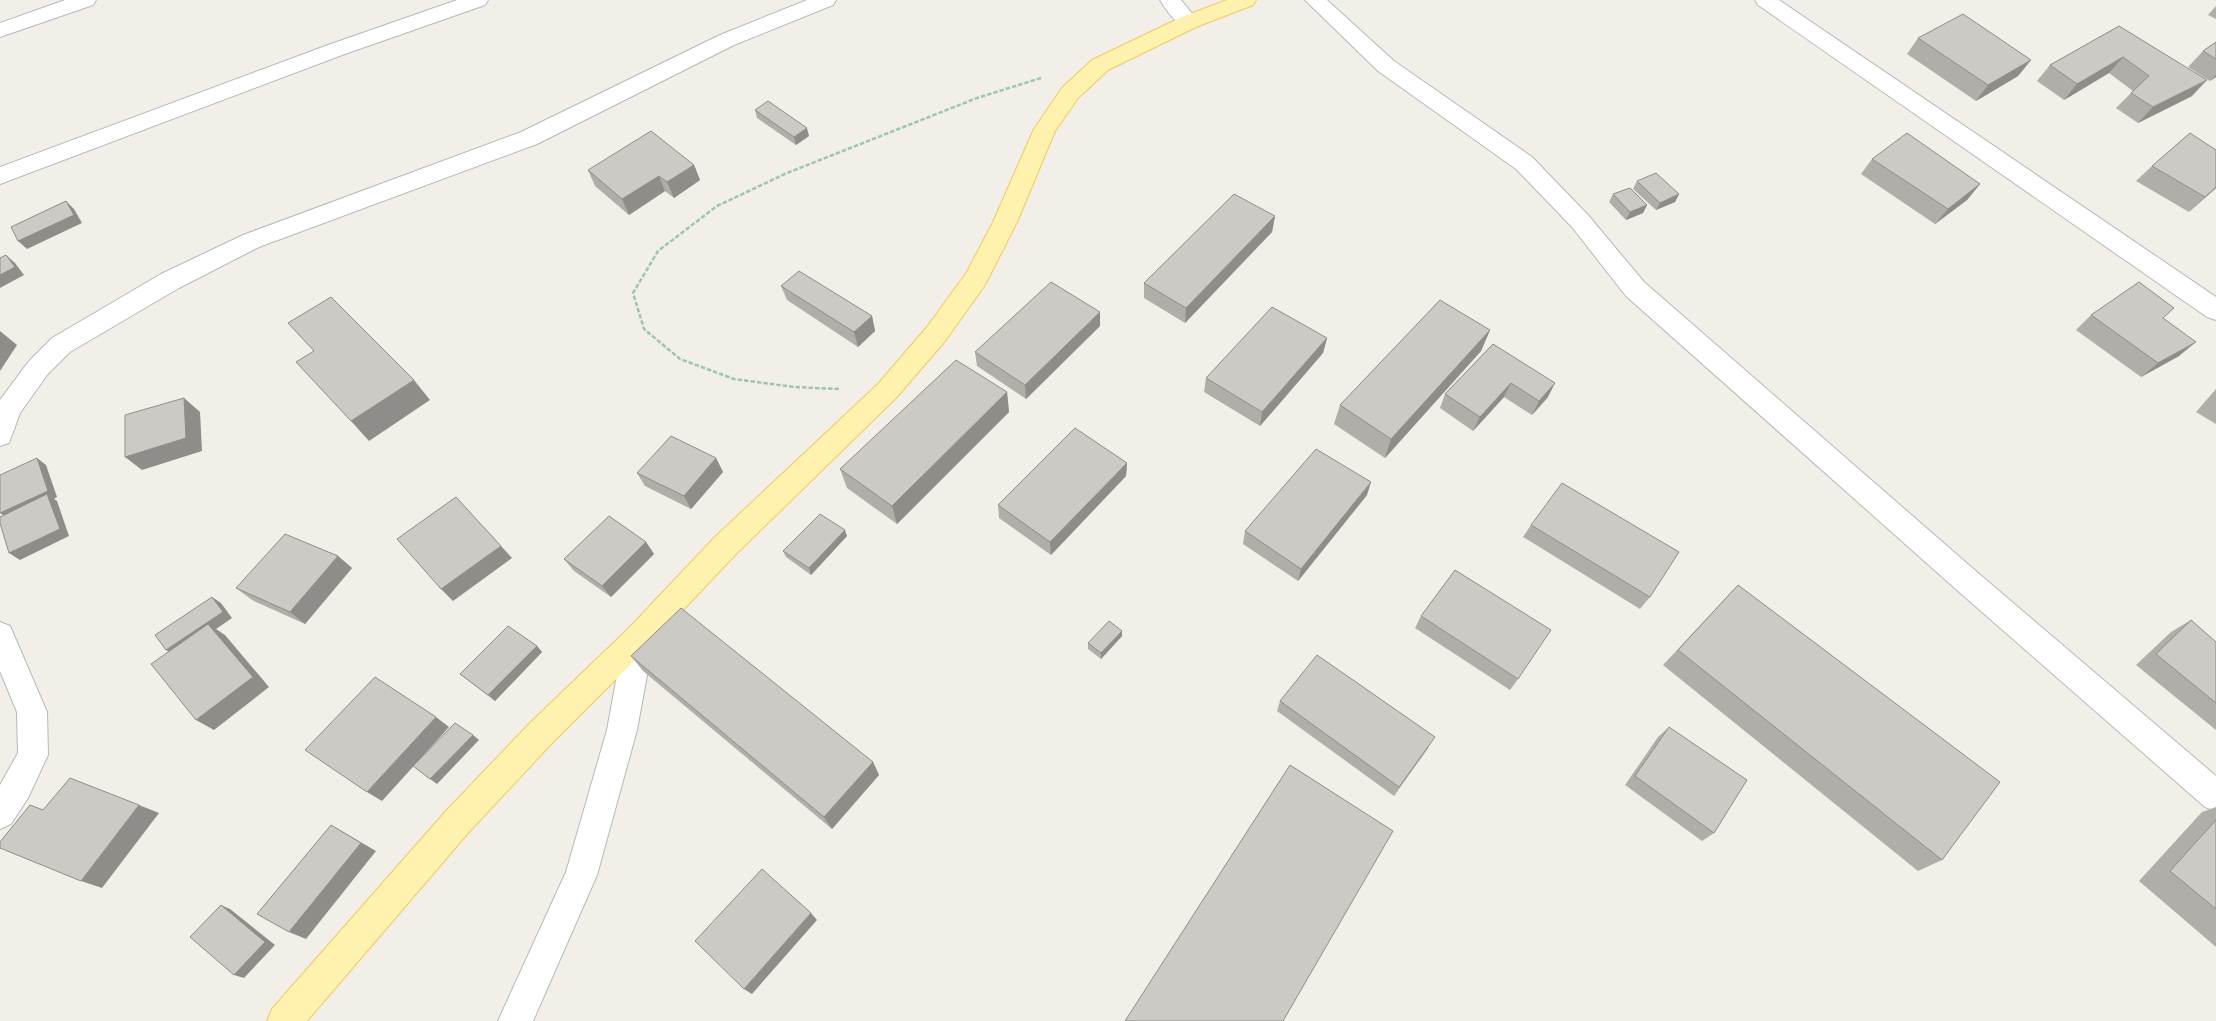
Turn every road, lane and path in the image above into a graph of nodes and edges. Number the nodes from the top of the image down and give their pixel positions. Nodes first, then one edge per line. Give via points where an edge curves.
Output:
1 (83, 0) edge
2 (478, 0) edge
3 (826, 0) edge
4 (1170, 0) edge
5 (1246, 0) edge
6 (1315, 0) edge
7 (1765, 0) edge
8 (1189, 22) junction
9 (0, 30) edge
10 (1100, 65) junction
11 (0, 176) edge
12 (2216, 310) edge
13 (887, 391) junction
14 (0, 435) edge
15 (0, 635) edge
16 (639, 637) junction
17 (2216, 796) edge
18 (0, 813) edge
19 (284, 1021) edge
20 (515, 1021) edge

1 - 9 street
2 - 11 street
3 - 14 street via 727,40 529,138 251,241 170,281 61,345 38,368 8,409
4 - 8 street
5 - 8 main road
6 - 17 street via 1386,66 1524,163 1580,221 1635,289
7 - 12 street
8 - 10 main road
10 - 13 main road via 1070,93 1045,129 1005,222 976,278 936,334
10 - 13 path via 1025,81 977,98 787,173 717,206 658,251 633,293 644,329 680,359 734,379 794,387
13 - 16 main road via 725,546
15 - 18 street via 32,712 33,755
16 - 19 main road via 541,733 457,822
16 - 20 street via 622,730 581,875

